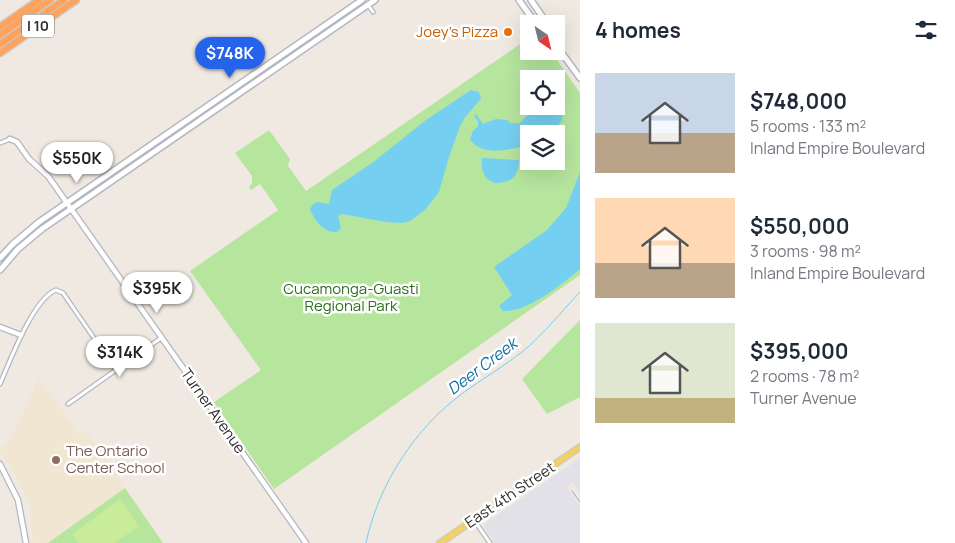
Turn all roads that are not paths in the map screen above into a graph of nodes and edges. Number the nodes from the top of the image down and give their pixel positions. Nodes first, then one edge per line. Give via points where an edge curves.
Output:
1 (39, 0) edge
2 (50, 0) edge
3 (64, 0) edge
4 (76, 0) edge
5 (362, 0) edge
6 (375, 0) edge
7 (518, 0) edge
8 (531, 0) edge
9 (368, 5) junction
10 (373, 12) dead end
11 (529, 15) edge
12 (541, 15) edge
13 (0, 27) edge
14 (0, 35) edge
15 (0, 44) edge
16 (0, 52) edge
17 (565, 57) edge
18 (580, 78) edge
19 (10, 139) joint
20 (0, 143) edge
21 (67, 203) junction
22 (71, 209) junction
23 (0, 258) edge
24 (0, 270) edge
25 (0, 327) edge
26 (21, 335) junction
27 (161, 338) junction
28 (116, 370) junction
29 (0, 384) edge
30 (68, 404) dead end
31 (580, 447) edge
32 (0, 464) edge
33 (474, 520) junction
34 (26, 543) edge
35 (306, 543) edge
36 (440, 543) edge
37 (490, 543) edge

1 - 13 highway, I 10
2 - 14 highway
3 - 15 highway
4 - 16 highway, I 10
5 - 21 main road
6 - 9 main road
7 - 11 main road
8 - 12 main road
9 - 10 street
9 - 22 main road
17 - 18 main road
19 - 20 street
19 - 21 street, Turner Avenue via 17,142 28,159 43,170
21 - 22 street, Turner Avenue
21 - 23 main road via 31,229
22 - 24 main road via 31,238
22 - 27 street, Turner Avenue
25 - 26 street
26 - 28 street via 39,305 50,293 60,290
26 - 29 street
27 - 28 street
27 - 35 street, Turner Avenue
28 - 30 street
31 - 33 main road, East 4th Street
32 - 34 street via 18,500
33 - 36 main road, East 4th Street
33 - 37 street

